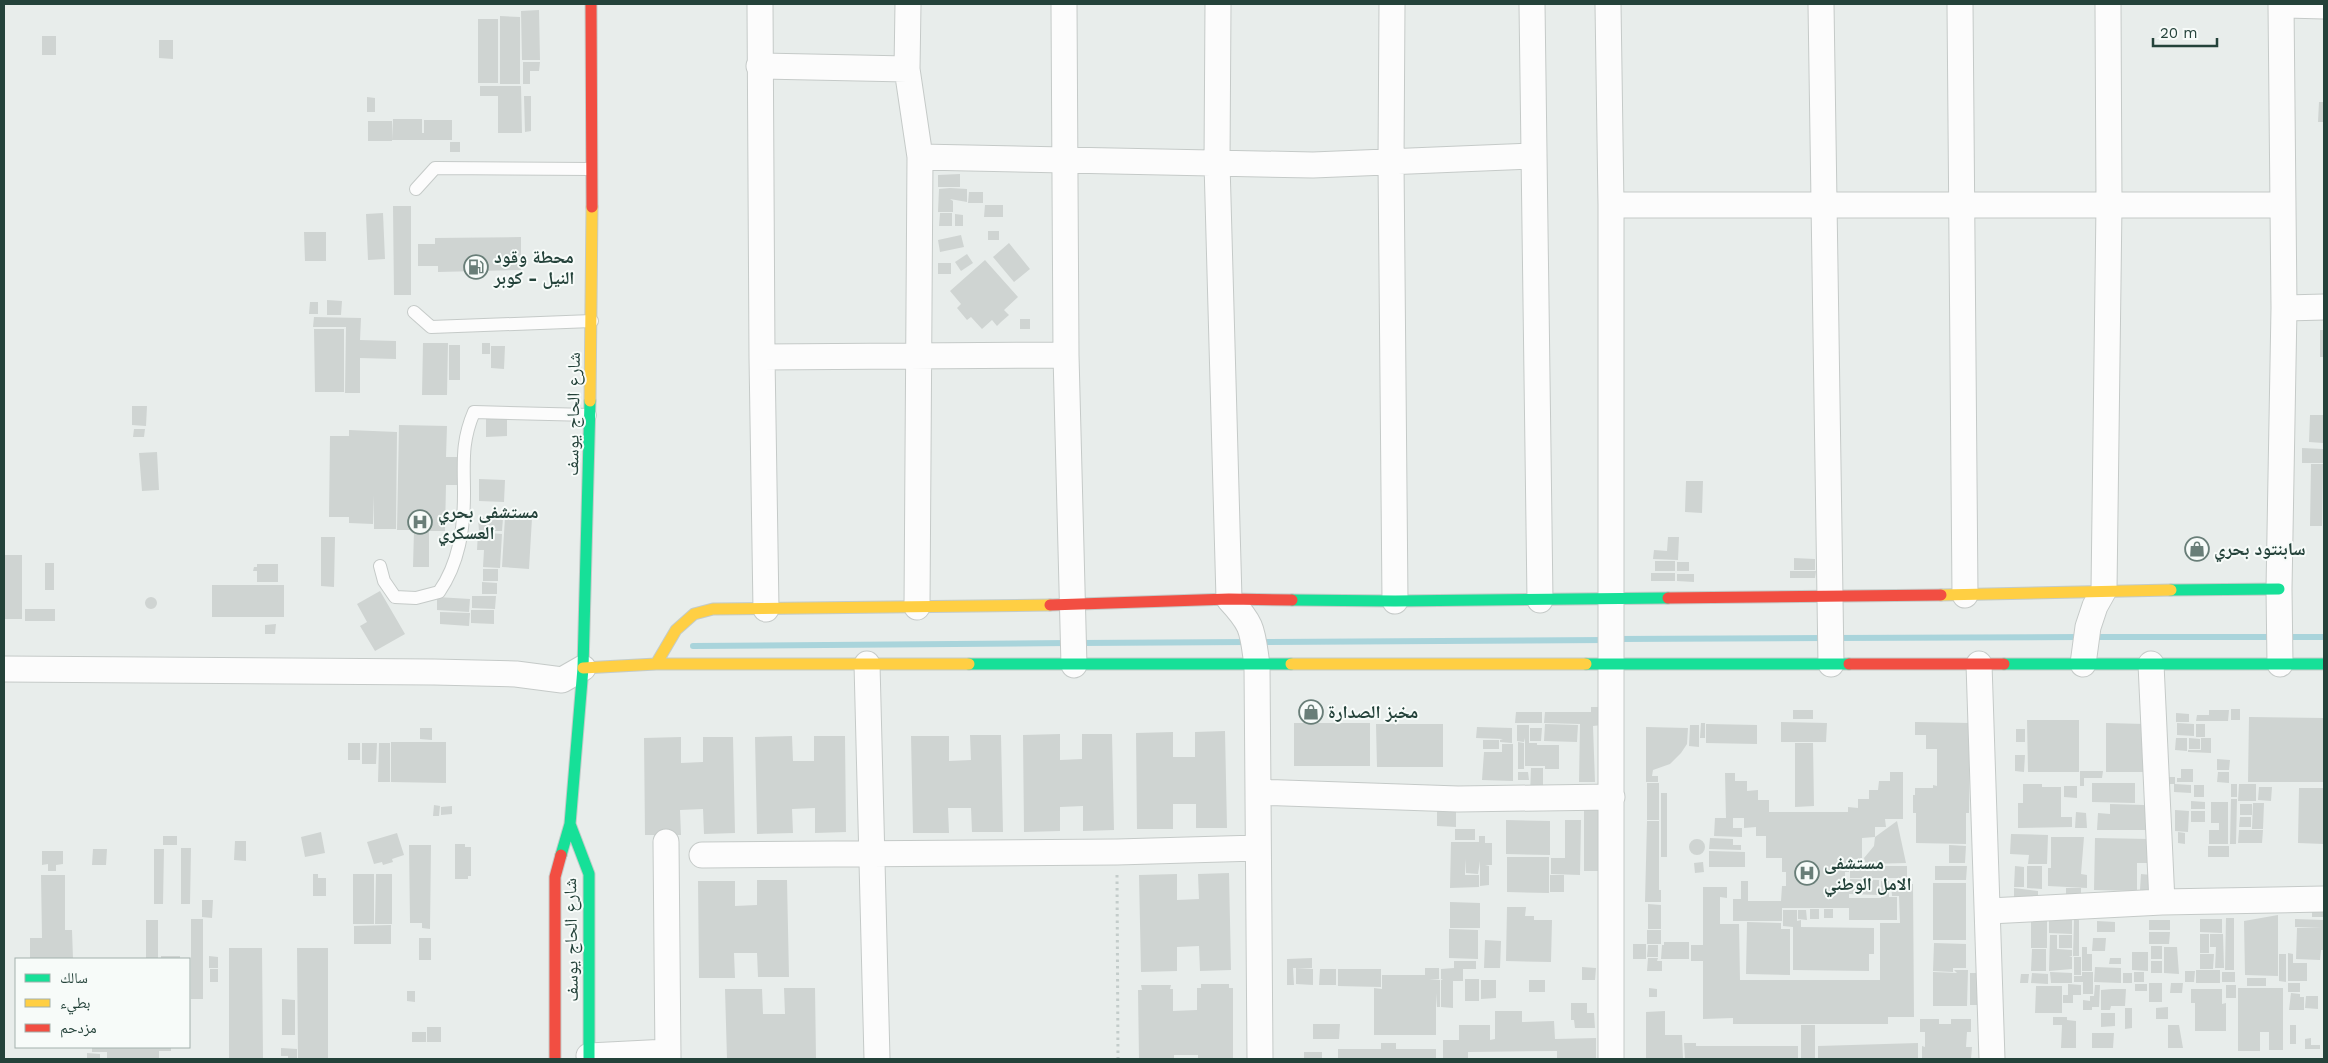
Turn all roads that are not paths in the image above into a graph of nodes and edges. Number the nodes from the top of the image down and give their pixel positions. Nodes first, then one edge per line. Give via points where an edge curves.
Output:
1 (591, 4) edge
2 (760, 4) edge
3 (908, 4) edge
4 (1064, 4) edge
5 (1218, 4) edge
6 (1392, 4) edge
7 (1532, 4) edge
8 (1608, 4) edge
9 (1821, 4) edge
10 (1960, 4) edge
11 (2108, 4) edge
12 (2281, 4) edge
13 (2324, 6) edge
14 (759, 66) junction
15 (907, 69) junction
16 (1534, 156) junction
17 (920, 157) junction
18 (1064, 160) junction
19 (1217, 162) junction
20 (1390, 162) junction
21 (591, 170) junction
22 (416, 189) dead end
23 (1611, 205) junction
24 (1825, 205) junction
25 (1961, 205) junction
26 (2109, 205) junction
27 (2283, 205) junction
28 (2324, 307) edge
29 (2284, 308) junction
30 (414, 312) dead end
31 (592, 321) junction
32 (1066, 355) junction
33 (918, 356) junction
34 (762, 357) junction
35 (590, 415) junction
36 (380, 566) dead end
37 (2279, 588) junction
38 (2104, 590) junction
39 (1965, 595) junction
40 (1831, 596) junction
41 (1230, 599) junction
42 (1611, 599) junction
43 (1540, 600) junction
44 (1395, 601) junction
45 (1074, 605) junction
46 (917, 607) junction
47 (766, 608) junction
48 (2086, 646) junction
49 (2280, 646) junction
50 (1831, 647) junction
51 (1255, 650) junction
52 (1074, 651) junction
53 (656, 664) junction
54 (867, 664) junction
55 (1979, 664) junction
56 (2151, 664) junction
57 (2324, 664) edge
58 (1610, 665) junction
59 (583, 668) junction
60 (4, 669) edge
61 (1258, 792) junction
62 (1612, 798) junction
63 (570, 824) junction
64 (666, 842) dead end
65 (1258, 848) junction
66 (872, 852) junction
67 (702, 855) dead end
68 (2324, 899) edge
69 (2162, 902) junction
70 (1989, 911) junction
71 (668, 1056) edge
72 (589, 1058) edge
73 (555, 1059) edge
74 (877, 1059) edge
75 (1260, 1059) edge
76 (1611, 1059) edge
77 (1992, 1059) edge

1 - 21 street, شارع الحاج يوسف
2 - 14 street
3 - 15 street
4 - 18 street
5 - 19 street
6 - 20 street
7 - 16 street
8 - 23 street
9 - 24 street
10 - 25 street
11 - 26 street
12 - 13 street
12 - 27 street
14 - 15 street
14 - 34 street
15 - 17 street
16 - 20 street
16 - 43 street
17 - 18 street
17 - 33 street
18 - 19 street
18 - 32 street
19 - 20 street via 1313,165
19 - 41 street
20 - 44 street
21 - 22 lane via 435,168
21 - 31 street, شارع الحاج يوسف
23 - 24 street
23 - 42 street
24 - 25 street
24 - 40 street
25 - 26 street
25 - 39 street
26 - 27 street
26 - 38 street
27 - 29 street
28 - 29 street
29 - 37 street
30 - 31 lane via 431,327
31 - 35 street, شارع الحاج يوسف
32 - 33 street
32 - 45 street
33 - 34 street
33 - 46 street
34 - 47 street
35 - 36 lane via 474,412 464,439 464,497 459,552 450,575 439,592 416,598 395,597 384,581
35 - 59 street, شارع الحاج يوسف
37 - 38 street
37 - 49 street
38 - 39 street
38 - 48 street via 2095,606
39 - 40 street
40 - 42 street
40 - 50 street
41 - 44 street
41 - 45 street
41 - 51 street via 1247,618
42 - 43 street
42 - 58 street
43 - 44 street
45 - 46 street
45 - 52 street
46 - 47 street
47 - 53 street via 713,609 694,614 676,630
48 - 55 street
48 - 56 street
49 - 56 street
49 - 57 street
50 - 55 street
50 - 58 street
51 - 52 street
51 - 58 street
51 - 61 street
52 - 54 street
53 - 54 street
53 - 59 street
54 - 66 street
55 - 70 street
56 - 69 street
58 - 62 street
59 - 60 street via 562,680 516,674 434,672
59 - 63 street, شارع الحاج يوسف
61 - 62 street via 1458,798
61 - 65 street
62 - 76 street
63 - 72 street, شارع الحاج يوسف via 589,874
63 - 73 street, شارع الحاج يوسف via 555,877
64 - 71 street
65 - 66 street via 1117,852
65 - 75 street
66 - 67 street
66 - 74 street
68 - 69 street
69 - 70 street
70 - 77 street
71 - 72 street

